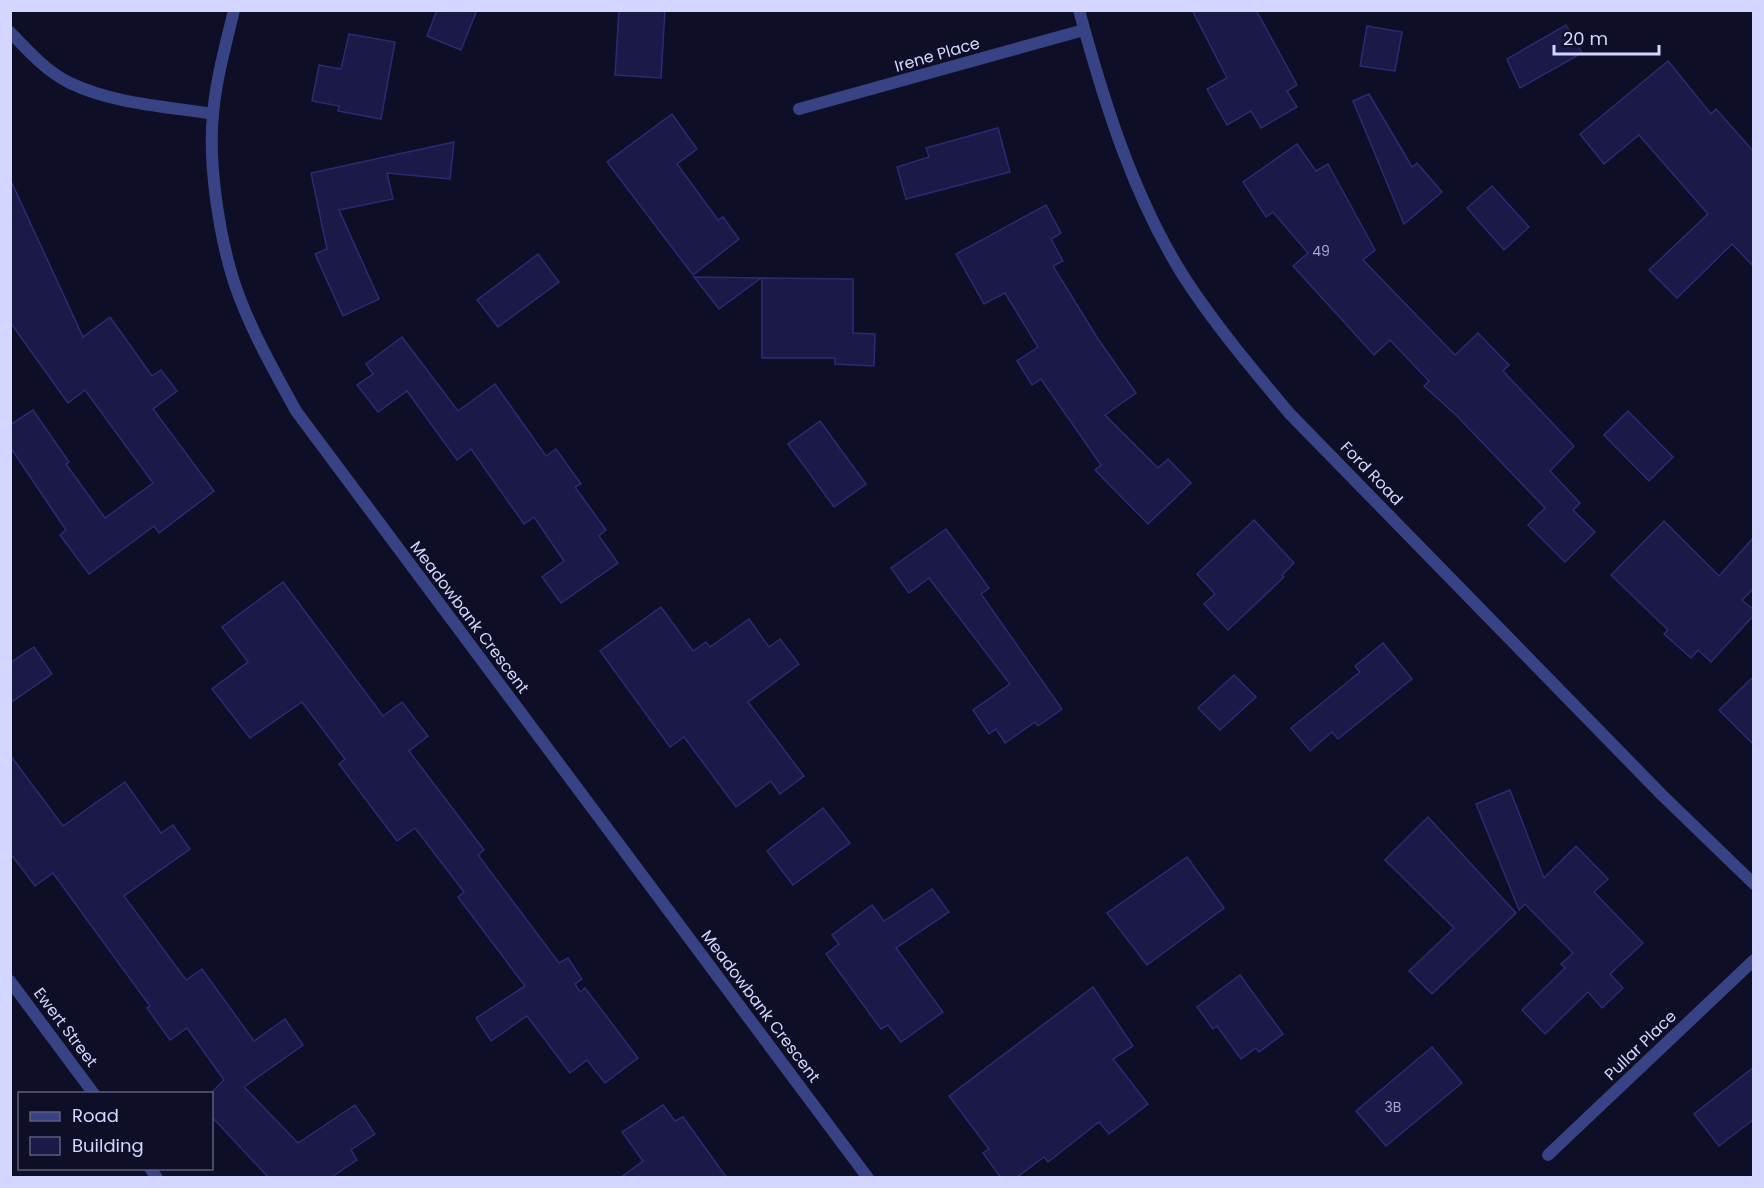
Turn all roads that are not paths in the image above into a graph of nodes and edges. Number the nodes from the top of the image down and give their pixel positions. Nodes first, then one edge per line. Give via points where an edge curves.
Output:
1 (234, 10) edge
2 (1079, 10) edge
3 (1084, 30) junction
4 (10, 32) edge
5 (799, 109) dead end
6 (213, 114) junction
7 (1754, 884) edge
8 (1754, 960) edge
9 (10, 981) edge
10 (93, 1092) edge
11 (1548, 1155) dead end
12 (868, 1178) edge

1 - 6 street, Meadowbank Crescent
2 - 3 street, Ford Road
3 - 5 street, Irene Place
3 - 7 street, Ford Road via 1128,164 1162,235 1184,276 1249,365 1290,414
4 - 6 street via 68,82 108,98
6 - 12 street, Meadowbank Crescent via 212,154 234,282 263,350 296,411
8 - 11 street, Pullar Place
9 - 10 street, Ewert Street

